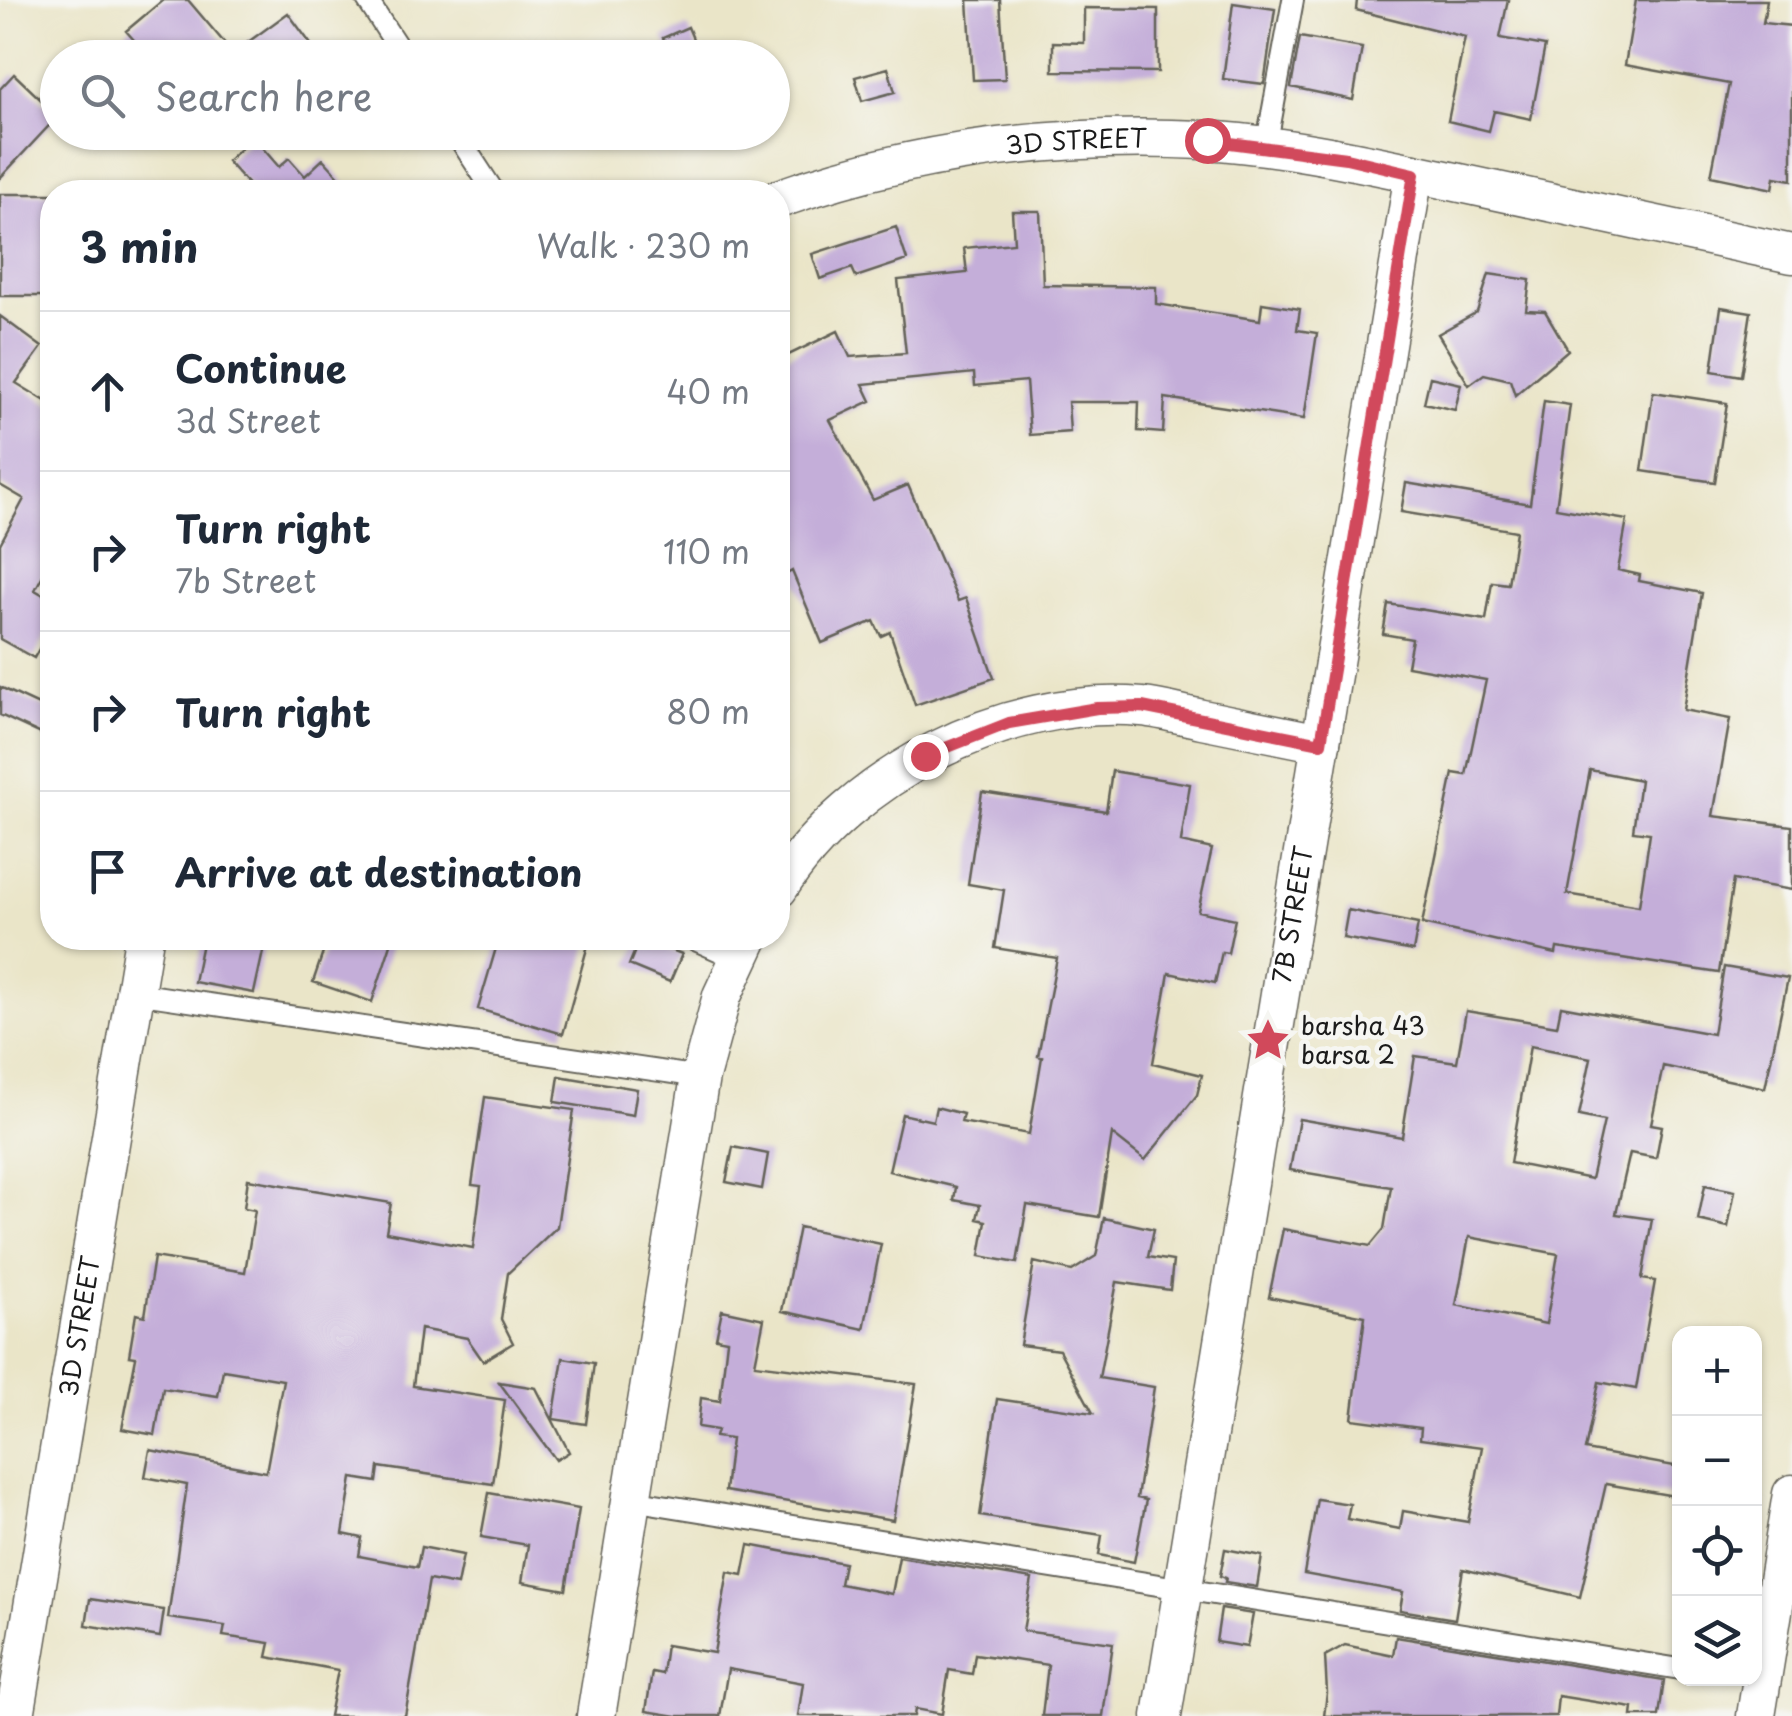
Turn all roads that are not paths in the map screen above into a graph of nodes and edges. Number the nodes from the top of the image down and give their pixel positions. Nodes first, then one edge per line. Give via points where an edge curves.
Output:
1 (367, 0) edge
2 (1294, 0) edge
3 (393, 40) edge
4 (1266, 147) junction
5 (466, 150) edge
6 (1414, 174) junction
7 (486, 180) edge
8 (790, 195) edge
9 (1792, 254) edge
10 (1321, 743) junction
11 (790, 875) edge
12 (142, 950) edge
13 (742, 950) edge
14 (135, 993) junction
15 (700, 1077) junction
16 (1792, 1494) edge
17 (631, 1500) junction
18 (1182, 1589) junction
19 (1672, 1668) edge
20 (1751, 1692) edge
21 (15, 1716) edge
22 (596, 1716) edge
23 (1162, 1716) edge

1 - 3 lane
2 - 4 lane
4 - 6 street, 3D STREET
4 - 8 street, 3D STREET via 1137,138 998,146 929,156
5 - 7 lane
6 - 9 street, 3D STREET
6 - 10 street, 7B STREET
10 - 11 street via 1142,707 1009,723 886,778 826,830
10 - 18 street, 7B STREET
12 - 14 street, 3D STREET
13 - 15 street
14 - 15 lane
14 - 21 street, 3D STREET
15 - 17 street
16 - 20 street
17 - 18 lane
17 - 22 street
18 - 19 lane
18 - 23 street, 7B STREET

